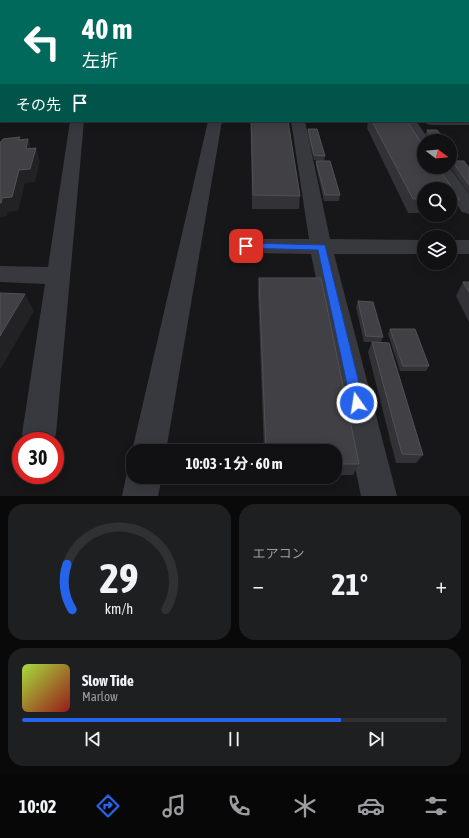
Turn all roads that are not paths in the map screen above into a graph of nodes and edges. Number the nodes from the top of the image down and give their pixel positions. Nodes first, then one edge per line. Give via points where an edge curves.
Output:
1 (77, 122) edge
2 (215, 122) edge
3 (298, 122) edge
4 (410, 122) edge
5 (418, 134) edge
6 (445, 174) edge
7 (469, 208) edge
8 (246, 246) dead end
9 (321, 247) junction
10 (417, 247) edge
11 (457, 247) edge
12 (469, 247) edge
13 (0, 274) edge
14 (58, 276) junction
15 (39, 432) edge
16 (150, 444) edge
17 (143, 484) edge
18 (140, 496) edge
19 (379, 496) edge

1 - 14 street
2 - 16 street
3 - 9 street
4 - 5 street
6 - 7 street
8 - 9 street
9 - 10 street
9 - 19 street
11 - 12 street
13 - 14 street
14 - 15 street
17 - 18 street

